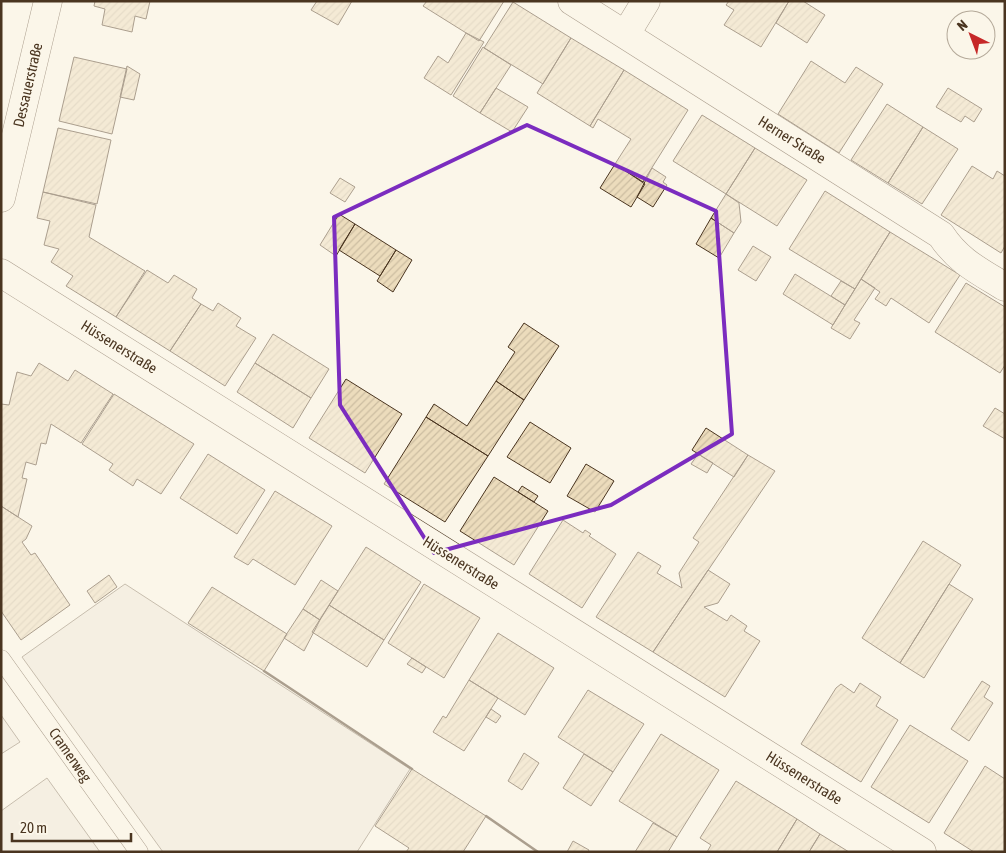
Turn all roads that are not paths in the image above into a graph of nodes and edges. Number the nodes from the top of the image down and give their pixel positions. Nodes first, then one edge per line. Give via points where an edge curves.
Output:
1 (48, 1) edge
2 (572, 1) edge
3 (646, 1) edge
4 (626, 34) junction
5 (1, 198) edge
6 (1, 273) edge
7 (1005, 287) edge
8 (1, 659) edge
9 (139, 852) edge
10 (922, 852) edge

1 - 5 street, Dessauerstraße
2 - 4 street, Herner Straße
3 - 4 street
4 - 7 street, Herner Straße via 942,235 964,262
6 - 10 street, Hüssenerstraße
8 - 9 lane, Cramerweg

